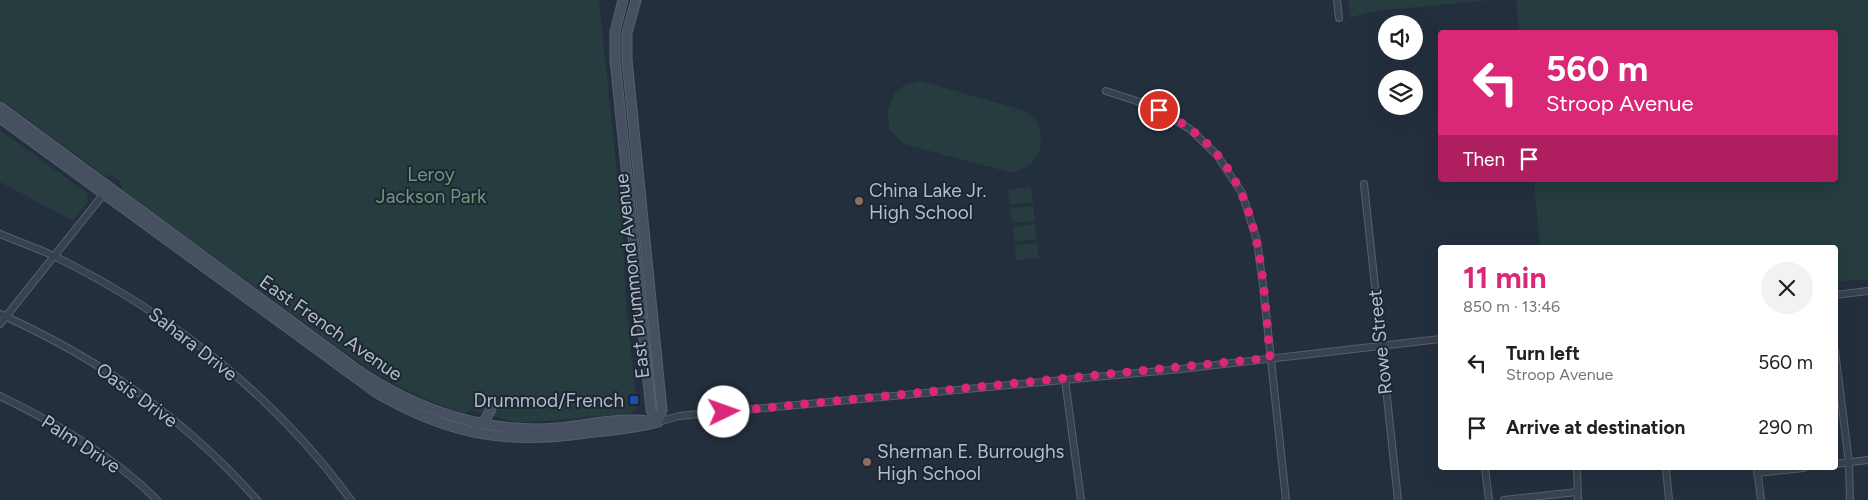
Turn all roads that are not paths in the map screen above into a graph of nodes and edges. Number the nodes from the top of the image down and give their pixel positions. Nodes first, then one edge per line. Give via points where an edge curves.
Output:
1 (623, 0) edge
2 (636, 0) edge
3 (1338, 0) edge
4 (1339, 18) dead end
5 (1106, 91) dead end
6 (0, 107) edge
7 (0, 118) edge
8 (1364, 184) dead end
9 (106, 191) junction
10 (0, 234) edge
11 (54, 256) junction
12 (1868, 291) edge
13 (1838, 295) edge
14 (3, 315) edge
15 (0, 324) edge
16 (1438, 339) edge
17 (1380, 345) junction
18 (1270, 358) junction
19 (1838, 377) edge
20 (1065, 380) junction
21 (0, 396) edge
22 (397, 405) junction
23 (491, 409) dead end
24 (658, 422) junction
25 (480, 423) junction
26 (1868, 460) edge
27 (1848, 463) junction
28 (1838, 464) edge
29 (1485, 470) edge
30 (1577, 470) edge
31 (1666, 470) edge
32 (1757, 470) edge
33 (1578, 492) junction
34 (157, 500) edge
35 (257, 500) edge
36 (351, 500) edge
37 (1081, 500) edge
38 (1286, 500) edge
39 (1398, 500) edge
40 (1489, 500) edge
41 (1504, 500) edge
42 (1578, 500) edge
43 (1670, 500) edge
44 (1761, 500) edge
45 (1850, 500) edge

1 - 24 street, East Drummond Avenue via 615,32 615,60 651,410
2 - 24 street, East Drummond Avenue via 630,18 627,54 662,410
3 - 4 street
5 - 18 street via 1149,105 1190,129 1233,176 1248,209 1257,241
6 - 9 street, East French Avenue
7 - 9 street, East French Avenue
8 - 17 street, Rowe Street
9 - 11 street
9 - 22 street, East French Avenue via 376,394
9 - 25 street, East French Avenue via 121,196 378,384 424,407
10 - 11 street, Sahara Drive
11 - 14 street
11 - 36 street, Sahara Drive via 154,313 205,349 305,445
12 - 13 street
14 - 15 street
14 - 35 street, Oasis Drive via 88,359 145,396 223,462
16 - 17 street
17 - 18 street
17 - 39 street, Rowe Street
18 - 20 street
18 - 38 street
19 - 27 street
20 - 24 street via 679,416
20 - 37 street
21 - 34 street, Palm Drive via 67,430 133,478
22 - 24 street, East French Avenue via 452,427 481,435 514,438 561,438 638,428
22 - 25 street via 471,426
23 - 25 street
24 - 25 street, East French Avenue via 636,419 533,429
26 - 27 street
27 - 28 street
27 - 45 street
29 - 40 street
30 - 33 street
31 - 43 street
32 - 44 street
33 - 41 street
33 - 42 street

